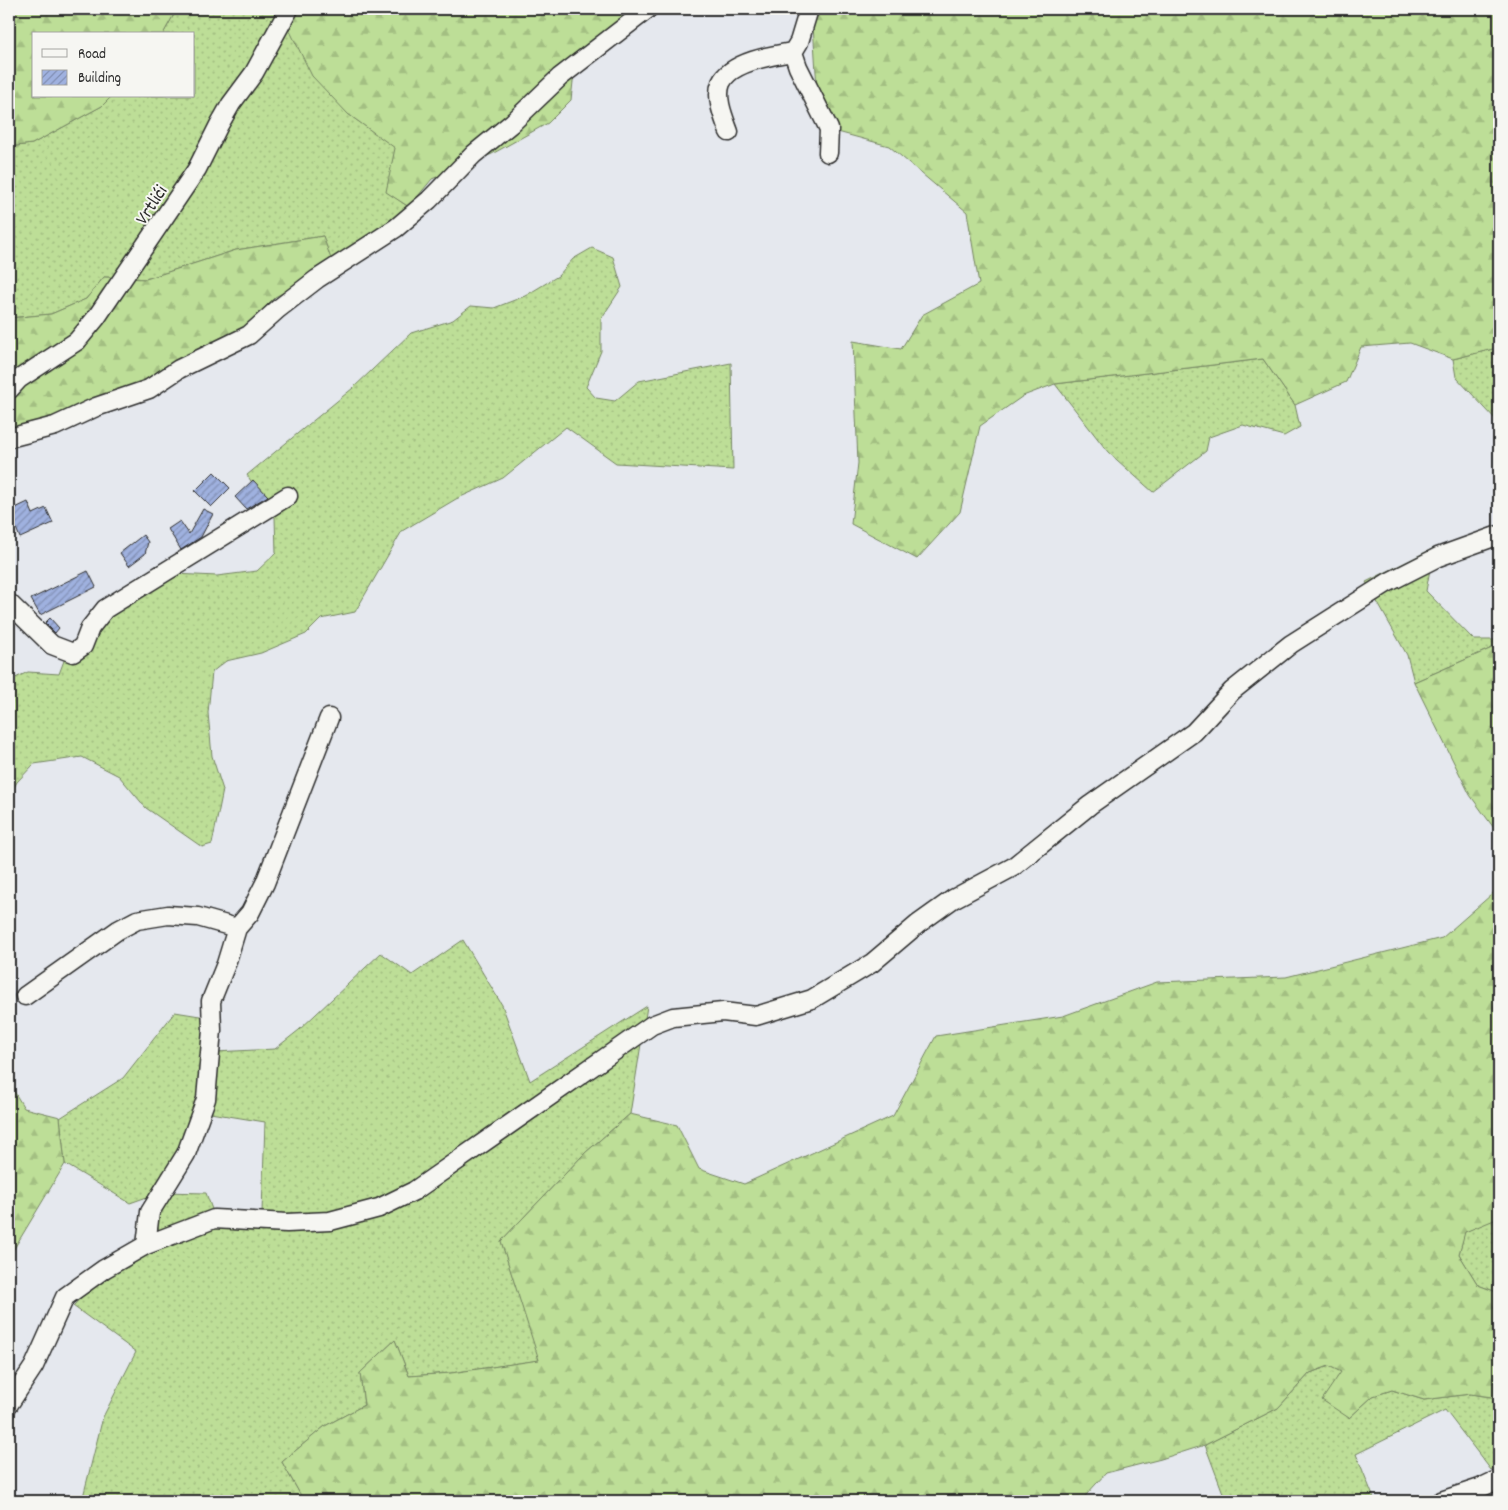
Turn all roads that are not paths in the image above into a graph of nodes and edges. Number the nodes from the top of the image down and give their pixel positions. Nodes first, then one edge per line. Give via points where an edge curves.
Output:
1 (289, 9) edge
2 (648, 9) edge
3 (809, 9) edge
4 (793, 52) junction
5 (729, 132) dead end
6 (828, 153) dead end
7 (9, 390) edge
8 (9, 438) edge
9 (288, 496) dead end
10 (1499, 535) edge
11 (9, 603) edge
12 (329, 718) dead end
13 (237, 928) junction
14 (25, 996) dead end
15 (146, 1245) junction
16 (9, 1404) edge
17 (1499, 1479) edge
18 (1441, 1501) edge

1 - 7 street, Vrtlići via 254,73 231,104 198,169 96,318 77,340 19,378
2 - 8 street via 560,77 396,228 317,279 249,335 179,369 149,388 96,406 56,426
3 - 4 street
4 - 5 street via 748,62 727,74 721,84 720,98
4 - 6 street via 829,129
9 - 11 street via 105,610 90,628 83,646 73,653 52,645
10 - 15 street via 1438,557 1395,579 1291,644 1232,691 1194,732 1090,806 1013,867 953,899 872,963 812,999 756,1016 723,1012 673,1016 652,1024 414,1191 378,1208 330,1221 287,1223 214,1219
12 - 13 street via 265,884 250,913
13 - 14 street via 198,917 168,915 137,920
13 - 15 street via 211,1001 206,1099 186,1154 150,1212
15 - 16 street via 65,1297 34,1366
17 - 18 street

